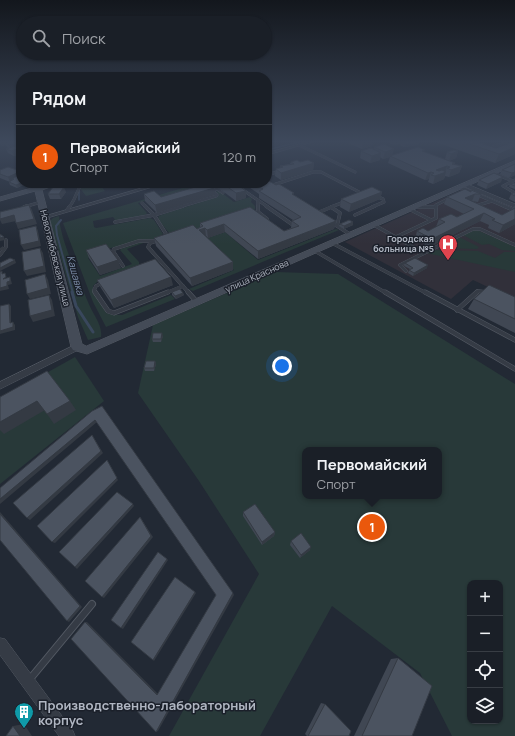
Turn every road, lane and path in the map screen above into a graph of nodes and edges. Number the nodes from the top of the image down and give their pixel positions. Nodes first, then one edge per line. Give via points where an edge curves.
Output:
1 (303, 175) edge
2 (328, 175) edge
3 (488, 175) edge
4 (499, 175) edge
5 (514, 180) edge
6 (509, 183) junction
7 (273, 185) joint
8 (515, 185) edge
9 (30, 188) edge
10 (36, 188) edge
11 (78, 188) edge
12 (146, 188) edge
13 (235, 188) edge
14 (242, 188) joint
15 (218, 189) joint
16 (279, 189) edge
17 (463, 189) junction
18 (223, 193) dead end
19 (515, 193) edge
20 (372, 194) edge
21 (455, 196) edge
22 (358, 197) edge
23 (1, 199) edge
24 (351, 199) edge
25 (258, 201) junction
26 (492, 201) junction
27 (41, 202) junction
28 (142, 203) dead end
29 (331, 207) junction
30 (436, 207) junction
31 (19, 208) edge
32 (412, 208) junction
33 (471, 208) edge
34 (514, 209) edge
35 (67, 210) junction
36 (507, 213) edge
37 (154, 215) junction
38 (355, 215) dead end
39 (44, 216) junction
40 (321, 216) edge
41 (267, 219) edge
42 (326, 219) edge
43 (431, 220) junction
44 (115, 222) dead end
45 (293, 225) edge
46 (374, 225) junction
47 (337, 226) junction
48 (350, 235) junction
49 (173, 236) edge
50 (168, 237) junction
51 (396, 237) junction
52 (6, 240) dead end
53 (156, 241) junction
54 (332, 243) junction
55 (515, 245) edge
56 (315, 251) junction
57 (424, 253) junction
58 (0, 255) edge
59 (160, 261) junction
60 (154, 264) edge
61 (124, 266) dead end
62 (406, 271) dead end
63 (106, 281) edge
64 (183, 286) junction
65 (490, 294) edge
66 (197, 302) junction
67 (457, 310) junction
68 (515, 340) edge
69 (77, 348) junction
70 (515, 369) edge
71 (0, 386) edge
72 (92, 604) dead end
73 (0, 644) edge
74 (28, 682) junction
75 (68, 736) edge

1 - 7 lane
2 - 22 lane via 366,194
3 - 17 street, улица Краснова
4 - 5 lane
5 - 6 lane
6 - 8 lane
6 - 19 lane via 503,187
7 - 16 lane
9 - 23 street
10 - 27 street, Новотамбовская улица
11 - 35 lane via 75,201
12 - 35 street
13 - 14 lane
14 - 25 lane
15 - 18 lane
15 - 37 lane via 213,191 216,196
17 - 26 lane
17 - 32 street, улица Краснова
17 - 34 street
20 - 38 lane via 384,201
21 - 30 lane via 436,204
24 - 29 lane
25 - 41 lane via 258,212
25 - 45 lane
26 - 33 lane
26 - 34 lane
27 - 31 lane
27 - 39 street, Новотамбовская улица
28 - 37 lane
29 - 40 lane via 316,213
29 - 47 lane via 340,213
30 - 32 lane
30 - 43 lane via 437,217
32 - 43 lane
32 - 46 street, улица Краснова
34 - 36 lane
35 - 39 street
37 - 44 lane
37 - 50 lane
39 - 69 street, Новотамбовская улица
42 - 47 lane
43 - 51 lane
46 - 48 street, улица Краснова
46 - 51 lane
47 - 48 lane
48 - 54 street, улица Краснова
49 - 50 lane
50 - 53 lane
51 - 57 lane
52 - 58 lane via 6,247
53 - 59 lane via 148,244 148,247
53 - 61 lane via 139,241 114,249
54 - 56 street, улица Краснова
54 - 67 lane
55 - 57 lane via 475,228
56 - 66 street, улица Краснова
56 - 70 lane
57 - 62 lane via 400,265
59 - 60 lane
59 - 64 lane
63 - 64 lane via 94,290 108,311 114,313
64 - 66 lane
65 - 67 lane via 480,291
66 - 69 street, улица Краснова via 87,350
67 - 68 lane
69 - 71 street, улица Краснова
72 - 74 lane
73 - 74 street
74 - 75 street

